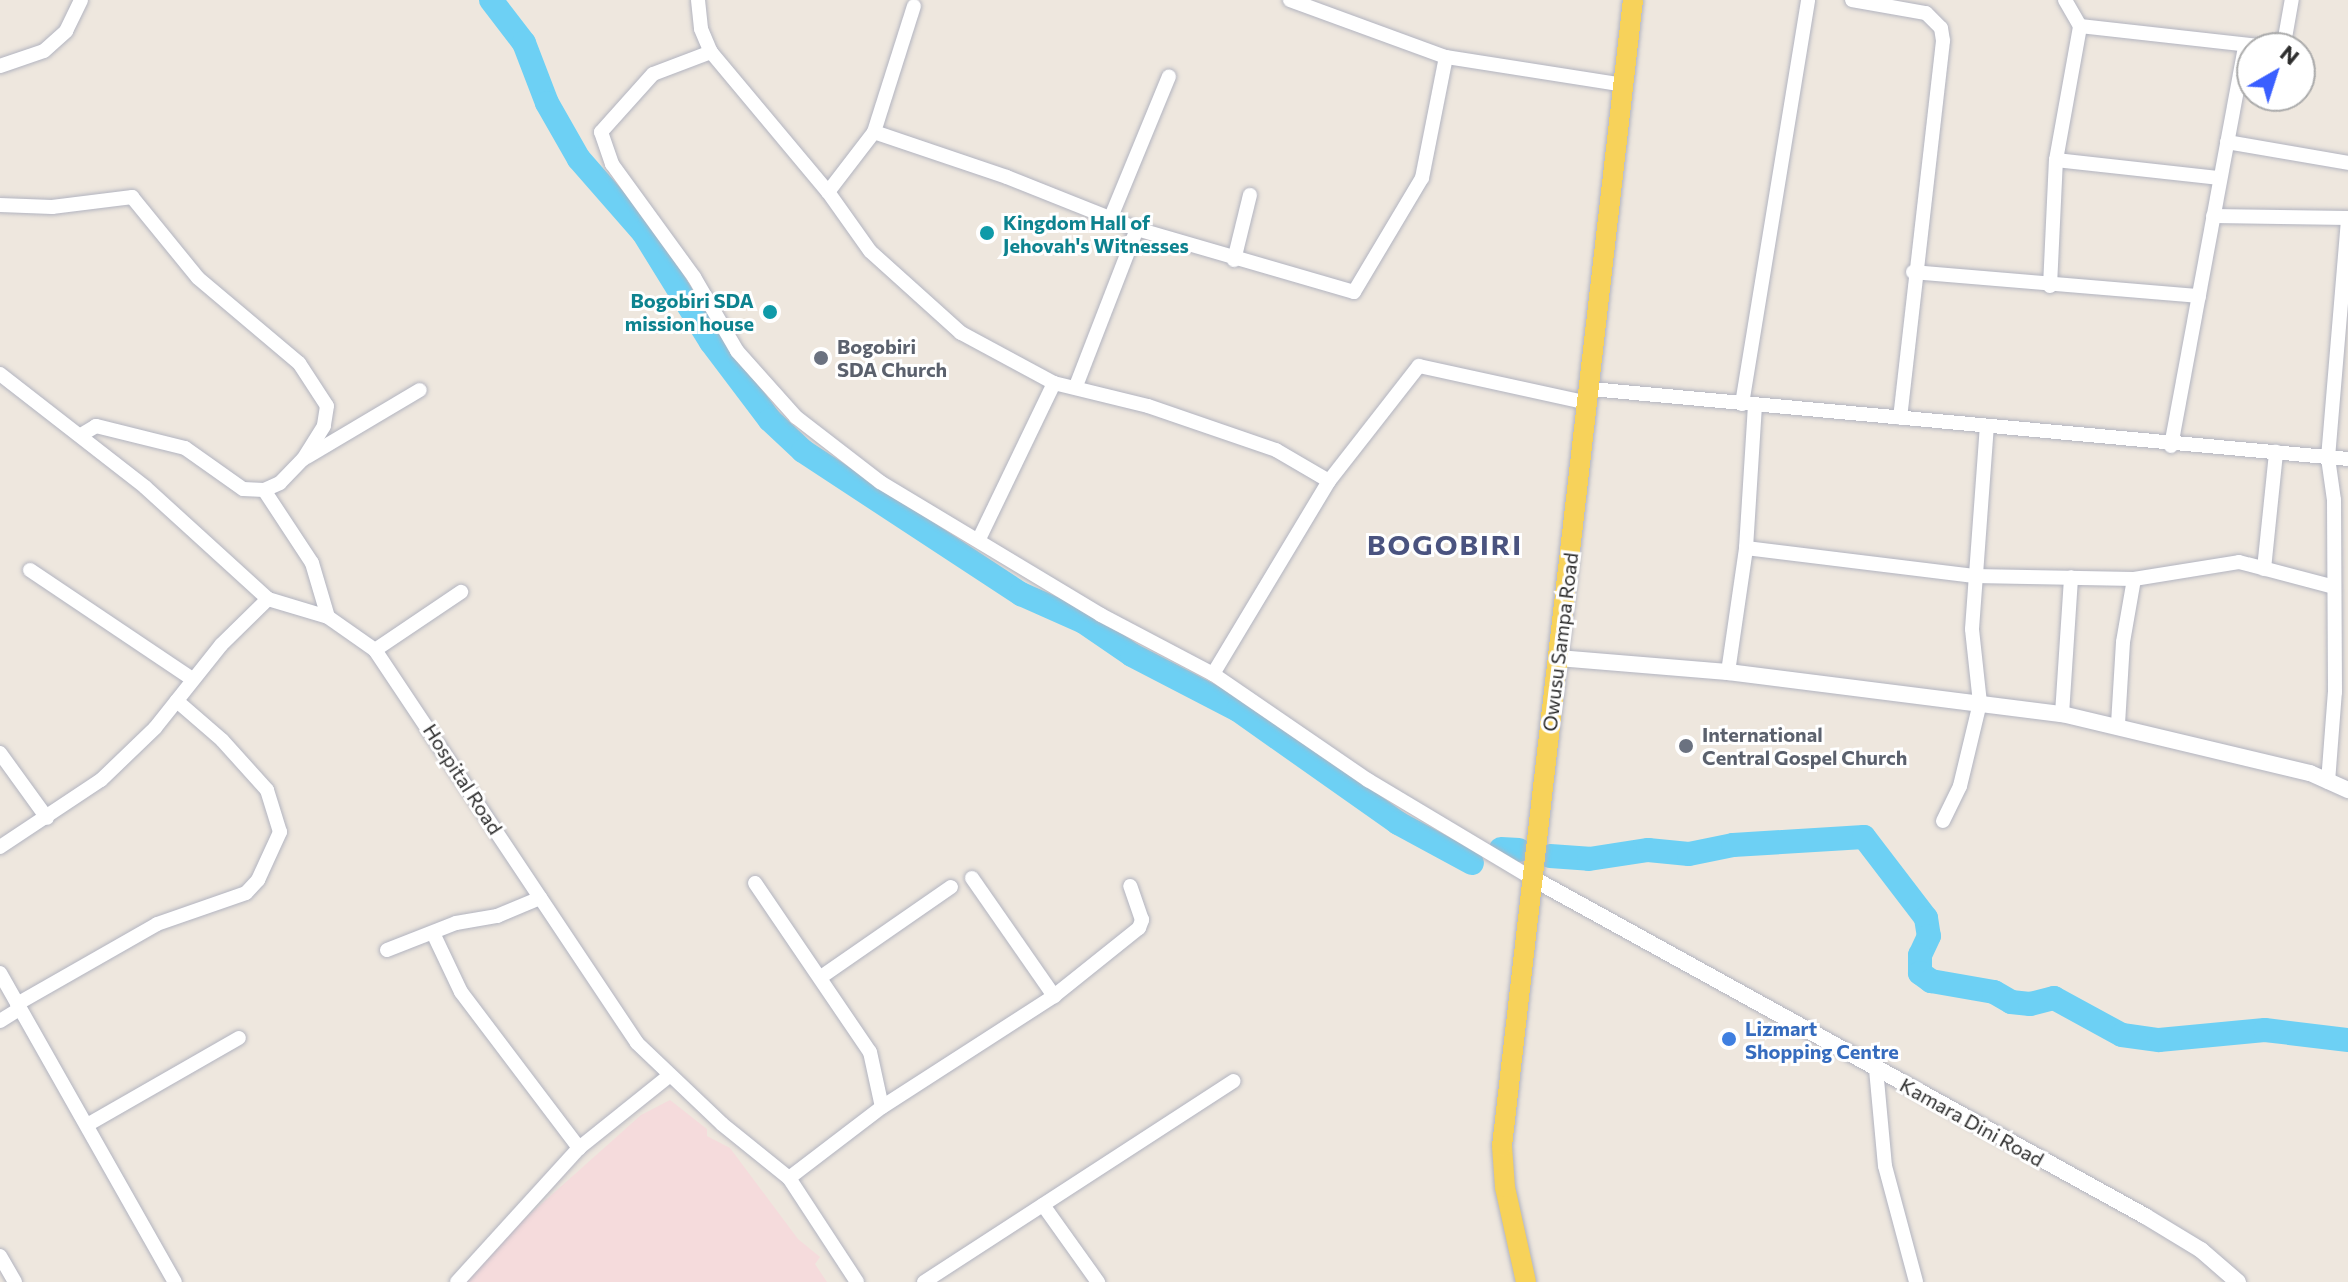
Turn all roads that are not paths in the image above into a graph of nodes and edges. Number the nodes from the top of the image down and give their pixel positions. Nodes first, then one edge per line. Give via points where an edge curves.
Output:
1 (81, 0) edge
2 (698, 0) edge
3 (1290, 0) edge
4 (1633, 0) edge
5 (1808, 0) edge
6 (1852, 0) edge
7 (2065, 0) edge
8 (2292, 0) edge
9 (914, 6) dead end
10 (2080, 26) junction
11 (2287, 32) edge
12 (2236, 45) edge
13 (711, 52) junction
14 (1446, 57) junction
15 (0, 66) edge
16 (1169, 76) dead end
17 (1625, 85) junction
18 (2236, 94) edge
19 (874, 132) junction
20 (2227, 142) junction
21 (2056, 160) junction
22 (2348, 163) edge
23 (2220, 178) junction
24 (828, 192) junction
25 (1250, 195) dead end
26 (0, 205) edge
27 (2213, 216) junction
28 (1111, 217) junction
29 (2348, 220) edge
30 (1137, 229) junction
31 (1234, 260) junction
32 (1913, 272) junction
33 (2050, 286) junction
34 (2199, 296) junction
35 (0, 374) edge
36 (1054, 383) junction
37 (1076, 386) junction
38 (420, 390) dead end
39 (1590, 396) junction
40 (1749, 405) junction
41 (1900, 418) junction
42 (1987, 427) junction
43 (81, 435) junction
44 (2171, 446) junction
45 (2276, 452) junction
46 (2328, 458) junction
47 (303, 459) junction
48 (2348, 459) edge
49 (1329, 481) junction
50 (264, 490) junction
51 (979, 539) junction
52 (1746, 548) junction
53 (2264, 569) junction
54 (30, 570) dead end
55 (1974, 576) junction
56 (2071, 577) junction
57 (2134, 579) junction
58 (2334, 587) junction
59 (461, 592) dead end
60 (268, 599) junction
61 (328, 617) junction
62 (375, 650) junction
63 (1557, 658) junction
64 (1728, 672) junction
65 (1213, 674) junction
66 (192, 679) junction
67 (177, 701) junction
68 (1980, 703) junction
69 (2062, 714) junction
70 (2118, 724) junction
71 (0, 753) edge
72 (2328, 782) junction
73 (2348, 790) edge
74 (47, 818) junction
75 (1943, 821) dead end
76 (0, 847) edge
77 (972, 878) dead end
78 (1532, 878) junction
79 (755, 883) dead end
80 (1130, 886) dead end
81 (951, 887) dead end
82 (540, 898) junction
83 (433, 933) junction
84 (387, 950) dead end
85 (0, 973) edge
86 (821, 977) junction
87 (1054, 996) junction
88 (18, 1006) junction
89 (0, 1021) edge
90 (239, 1038) dead end
91 (1876, 1069) junction
92 (669, 1076) junction
93 (1233, 1081) dead end
94 (882, 1107) junction
95 (87, 1125) junction
96 (579, 1148) junction
97 (789, 1178) junction
98 (1043, 1205) junction
99 (0, 1256) edge
100 (15, 1282) edge
101 (175, 1282) edge
102 (457, 1282) edge
103 (857, 1282) edge
104 (924, 1282) edge
105 (1098, 1282) edge
106 (1526, 1282) edge
107 (1916, 1282) edge
108 (2238, 1282) edge

1 - 15 street via 66,31 44,51
2 - 13 street via 701,29
3 - 14 street
4 - 17 main road, Owusu Sampa Road
5 - 40 street
6 - 32 street via 1926,13 1941,28
7 - 10 street
8 - 11 street
9 - 19 street
10 - 12 street
10 - 21 street
13 - 24 street
13 - 51 street via 653,74 605,125 602,142 612,164 694,277 737,351 796,417 880,482
14 - 17 street
14 - 31 street via 1422,178 1354,292
16 - 28 street
17 - 39 main road, Owusu Sampa Road
18 - 20 street
19 - 24 street
19 - 28 street
20 - 22 street
20 - 23 street
21 - 23 street
21 - 33 street
23 - 27 street
24 - 36 street via 870,251 961,333
25 - 31 street
26 - 47 street via 52,207 132,197 177,257 285,349 321,392 327,406 324,426
27 - 29 street
27 - 34 street
28 - 30 street
29 - 46 street
30 - 31 street
30 - 37 street
32 - 33 street
32 - 41 street
33 - 34 street
34 - 44 street
35 - 43 street
36 - 37 street
36 - 51 street
37 - 49 street via 1276,450
38 - 47 street
39 - 40 street
39 - 49 street via 1419,366
39 - 63 main road, Owusu Sampa Road
40 - 41 street
40 - 52 street
41 - 42 street
42 - 44 street
42 - 55 street
43 - 50 street via 96,426 185,448 243,489
43 - 60 street via 219,550
44 - 45 street
45 - 46 street
45 - 53 street
46 - 48 street
46 - 58 street
47 - 50 street via 280,483
49 - 65 street
50 - 61 street via 312,563
51 - 65 street via 1101,615
52 - 55 street
52 - 64 street
53 - 57 street via 2239,562
53 - 58 street
54 - 66 street
55 - 56 street
55 - 68 street via 1972,629
56 - 57 street
56 - 69 street
57 - 70 street via 2123,642
58 - 72 street via 2335,718
59 - 62 street
60 - 61 street, Hospital Road
60 - 66 street
61 - 62 street, Hospital Road
62 - 82 street, Hospital Road
63 - 64 street
63 - 78 main road, Owusu Sampa Road
64 - 68 street
65 - 78 street via 1368,780
66 - 67 street
67 - 74 street via 101,780
67 - 88 street via 267,790 280,832 258,880 246,893 157,924
68 - 69 street
68 - 75 street via 1960,786
69 - 70 street
70 - 72 street
71 - 74 street
72 - 73 street
74 - 76 street
77 - 87 street
78 - 91 street, Kamara Dini Road
78 - 106 main road, Owusu Sampa Road via 1502,1146 1505,1187
79 - 86 street
80 - 87 street via 1142,920 1139,928
81 - 86 street
82 - 83 street
82 - 92 street, Hospital Road via 637,1043
83 - 84 street
83 - 96 street via 461,992
85 - 88 street
86 - 94 street via 870,1052
87 - 94 street
88 - 89 street
88 - 95 street
90 - 95 street
91 - 107 street via 1885,1166
91 - 108 street, Kamara Dini Road via 2145,1216 2201,1250
92 - 96 street
92 - 97 street, Hospital Road
93 - 98 street
94 - 97 street
95 - 101 street
96 - 102 street
97 - 103 street, Hospital Road
98 - 104 street
98 - 105 street
99 - 100 street

